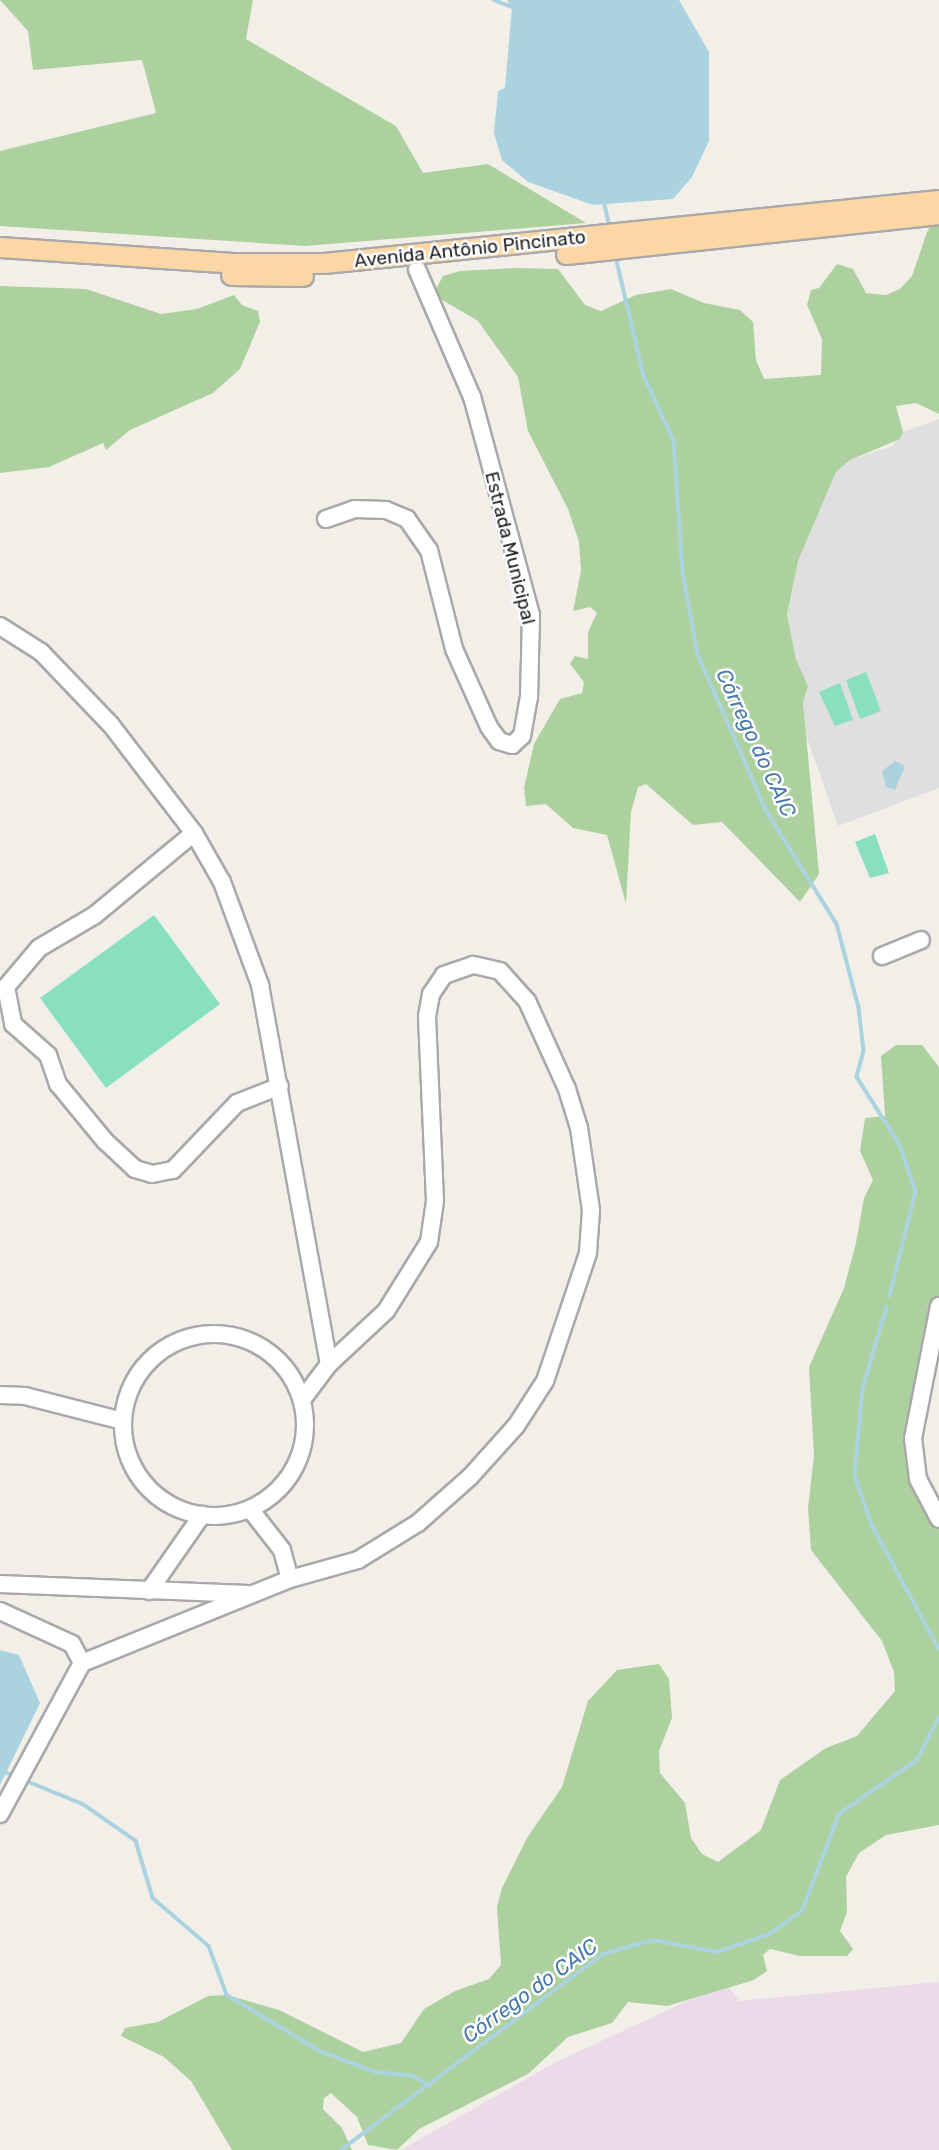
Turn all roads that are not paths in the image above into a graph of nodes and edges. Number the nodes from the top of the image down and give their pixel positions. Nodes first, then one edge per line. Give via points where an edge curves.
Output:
1 (939, 200) edge
2 (939, 214) edge
3 (0, 247) edge
4 (0, 259) edge
5 (416, 269) junction
6 (326, 519) dead end
7 (0, 626) edge
8 (194, 833) junction
9 (923, 939) dead end
10 (882, 956) dead end
11 (280, 1086) junction
12 (939, 1306) edge
13 (934, 1350) edge
14 (329, 1364) junction
15 (0, 1395) edge
16 (302, 1399) junction
17 (122, 1421) junction
18 (250, 1509) junction
19 (202, 1515) junction
20 (939, 1519) edge
21 (290, 1580) junction
22 (0, 1584) edge
23 (149, 1591) junction
24 (254, 1594) junction
25 (0, 1611) edge
26 (82, 1663) junction
27 (0, 1814) edge

1 - 3 main road, Avenida Antônio Pincinato via 324,263
2 - 5 main road, Avenida Antônio Pincinato
4 - 5 main road, Avenida Antônio Pincinato via 267,276
5 - 6 street, Estrada Municipal via 472,397 530,615 529,698 522,736 512,746 499,741 489,727 454,649 429,550 407,519 386,510 355,509
7 - 8 street via 41,652 111,725
8 - 11 street via 222,882 260,985
8 - 11 street via 95,915 39,948 6,987 13,1024 48,1055 58,1084 105,1141 135,1169 152,1174 173,1170 237,1104
9 - 10 street
11 - 14 street
12 - 13 street
13 - 20 street via 914,1421 914,1455 918,1479
14 - 16 street
14 - 21 street via 386,1311 429,1242 435,1201 426,1017 431,994 444,975 473,965 500,971 513,981 539,1024 579,1128 591,1210 588,1253 565,1328 545,1381 516,1426 459,1486 418,1523 358,1560
15 - 17 street via 25,1396
16 - 17 street via 290,1374 271,1353 246,1339 218,1334 189,1337 163,1349 142,1368 128,1393
16 - 18 street via 306,1426 302,1451 282,1485
17 - 19 street via 125,1448 136,1473 153,1493 176,1508
18 - 19 street
18 - 21 street via 282,1550
19 - 23 street
21 - 24 street
22 - 23 street
23 - 24 street
24 - 26 street
25 - 26 street via 72,1644
26 - 27 street

